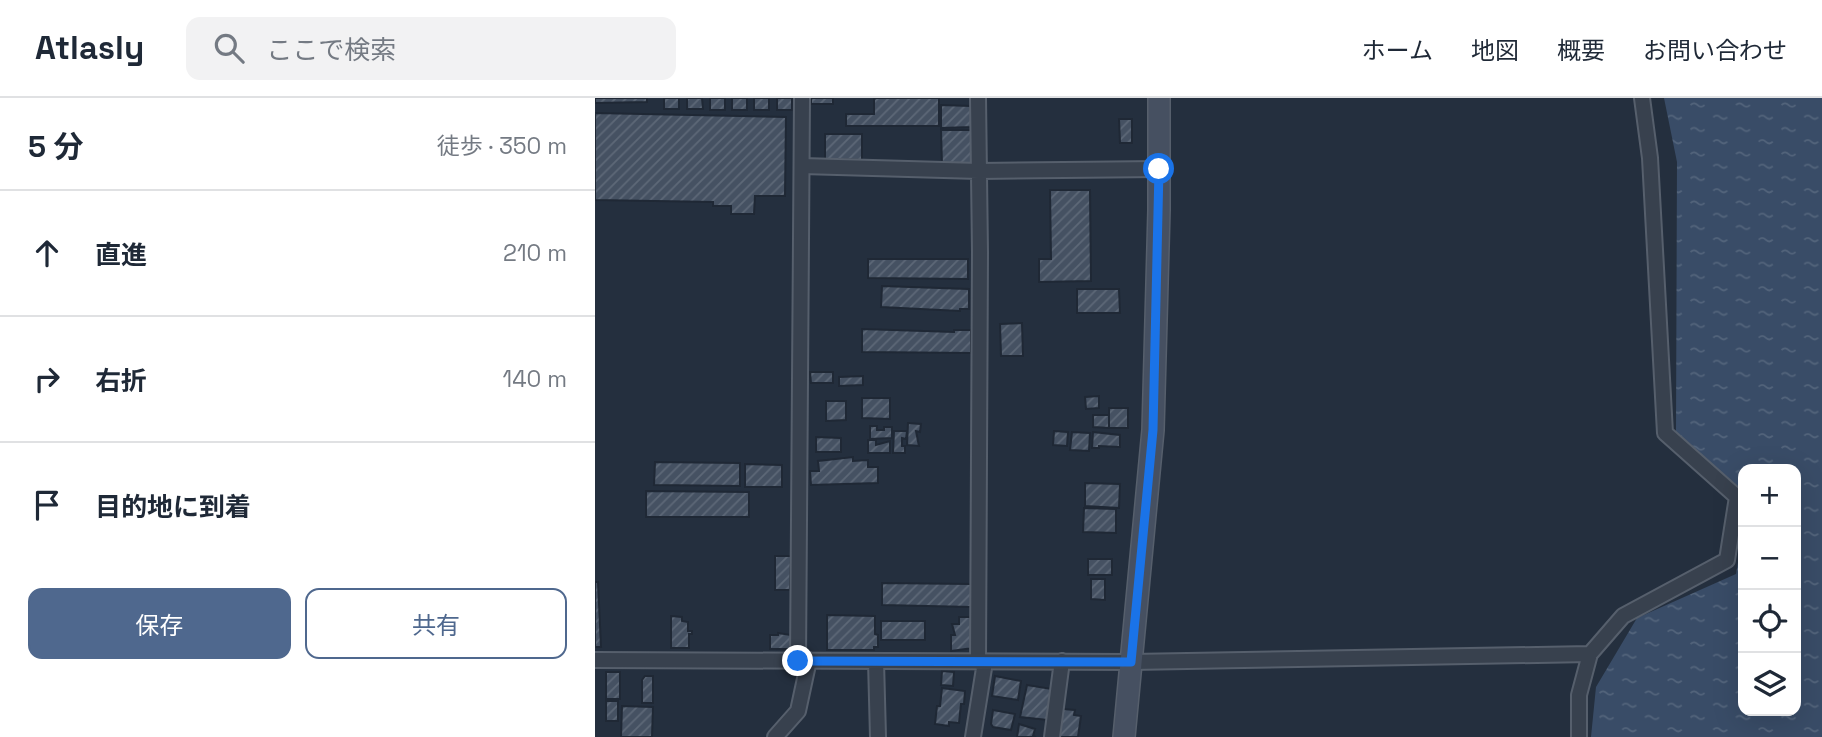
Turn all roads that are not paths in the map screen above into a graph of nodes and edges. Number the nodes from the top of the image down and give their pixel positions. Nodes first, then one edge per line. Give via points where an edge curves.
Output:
1 (802, 98) edge
2 (978, 98) edge
3 (1159, 98) edge
4 (1642, 98) edge
5 (802, 166) junction
6 (1159, 169) junction
7 (979, 171) junction
8 (1590, 654) junction
9 (595, 660) edge
10 (804, 661) junction
11 (876, 661) junction
12 (1062, 661) junction
13 (981, 662) junction
14 (1131, 662) junction
15 (974, 734) edge
16 (991, 734) dead end
17 (775, 737) edge
18 (878, 737) edge
19 (1052, 737) edge
20 (1124, 737) edge
21 (1579, 737) edge

1 - 5 street
2 - 7 street
3 - 6 street
4 - 8 street via 1650,158 1665,433 1737,498 1727,560 1623,616
5 - 7 street
5 - 10 street
6 - 7 street
6 - 14 street via 1153,430
7 - 13 street
8 - 14 street
8 - 21 street via 1579,695
9 - 10 street
10 - 11 street
10 - 17 street via 798,710
11 - 13 street
11 - 18 street
12 - 13 street
12 - 14 street
12 - 19 street
13 - 15 street
14 - 20 street
15 - 16 street

